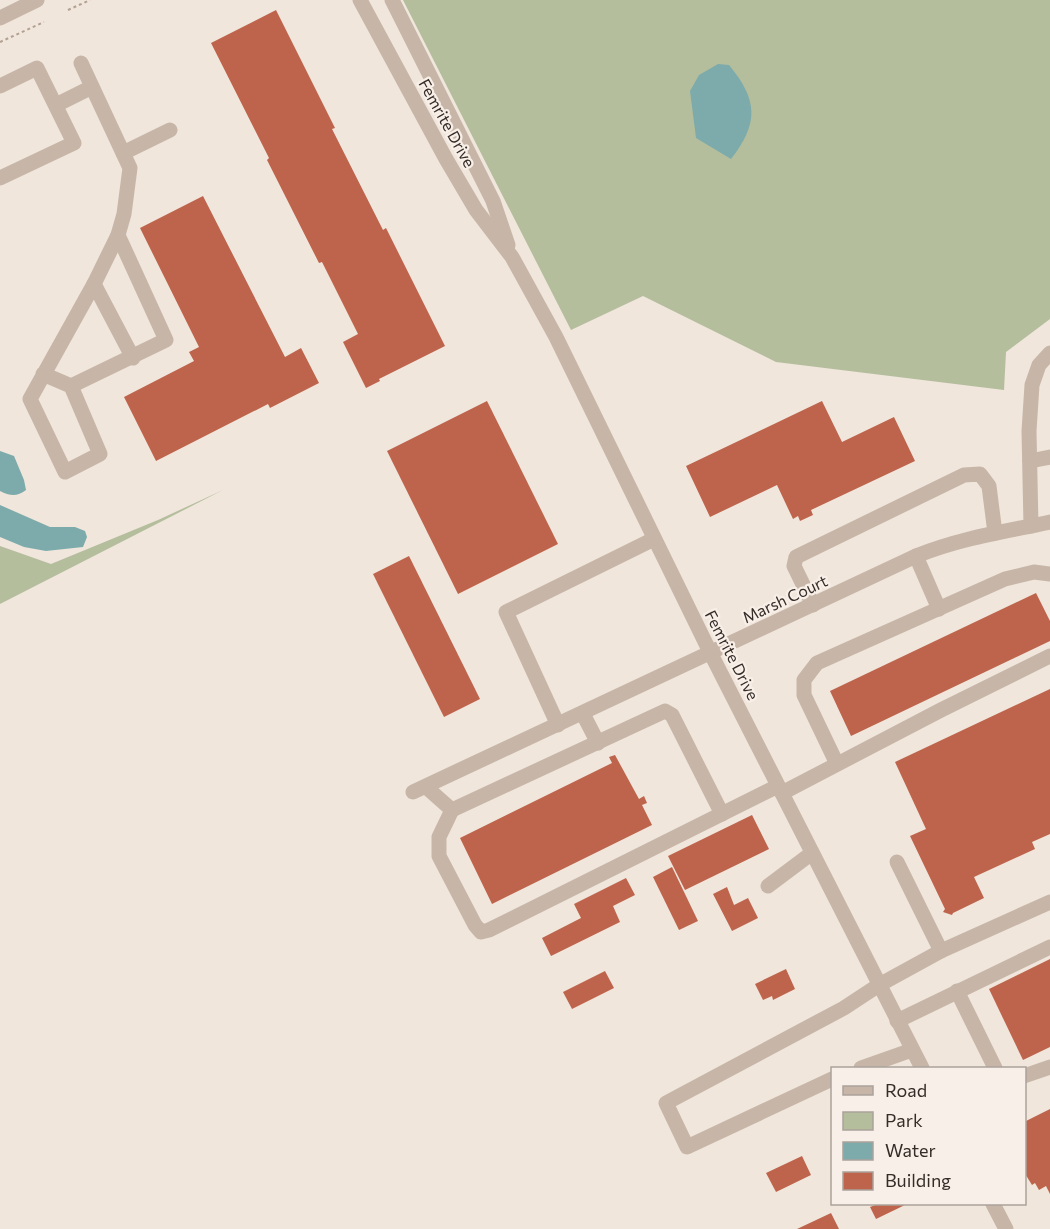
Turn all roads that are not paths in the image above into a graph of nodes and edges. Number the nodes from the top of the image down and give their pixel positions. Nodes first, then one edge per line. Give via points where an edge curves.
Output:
1 (38, 0) edge
2 (360, 0) edge
3 (392, 0) edge
4 (0, 18) edge
5 (81, 63) dead end
6 (0, 86) edge
7 (92, 87) junction
8 (56, 105) junction
9 (170, 130) dead end
10 (123, 153) junction
11 (0, 178) edge
12 (118, 236) junction
13 (512, 256) junction
14 (94, 284) junction
15 (1050, 353) edge
16 (133, 358) junction
17 (43, 374) junction
18 (71, 386) junction
19 (1050, 457) edge
20 (1030, 461) junction
21 (1050, 522) edge
22 (1031, 526) junction
23 (995, 532) junction
24 (654, 539) junction
25 (916, 556) junction
26 (1050, 574) edge
27 (813, 605) junction
28 (939, 609) junction
29 (711, 654) junction
30 (1050, 656) edge
31 (583, 714) junction
32 (558, 726) junction
33 (598, 743) junction
34 (837, 764) junction
35 (780, 790) junction
36 (452, 810) junction
37 (722, 814) junction
38 (812, 853) junction
39 (897, 862) dead end
40 (768, 886) dead end
41 (1050, 902) edge
42 (1050, 947) edge
43 (942, 951) junction
44 (879, 985) junction
45 (957, 991) junction
46 (897, 1021) junction
47 (912, 1050) junction
48 (864, 1067) edge
49 (921, 1067) edge
50 (995, 1067) edge
51 (1050, 1067) edge
52 (1026, 1075) edge
53 (831, 1079) edge
54 (994, 1205) edge
55 (1006, 1229) edge

1 - 4 street
2 - 13 street, Femrite Drive via 470,200
3 - 13 street, Femrite Drive via 493,201
5 - 7 street
6 - 8 street via 37,68
7 - 8 street
7 - 10 street
8 - 11 street via 74,143
9 - 10 street
10 - 12 street via 130,168
12 - 14 street
12 - 16 street via 166,340
13 - 24 street, Femrite Drive
14 - 16 street
14 - 17 street
15 - 20 street via 1032,385
16 - 18 street
17 - 18 street
17 - 18 street via 30,399 65,472 100,454
19 - 20 street
20 - 22 street
21 - 22 street, Marsh Court
22 - 23 street, Marsh Court
23 - 25 street, Marsh Court
23 - 27 street via 989,486 980,474 964,475 796,557 794,566
24 - 29 street, Femrite Drive
24 - 32 street via 506,612
25 - 27 street, Marsh Court
25 - 28 street
26 - 28 street via 1034,572 1005,579
27 - 29 street, Marsh Court
28 - 34 street via 817,663 804,680 804,695
29 - 31 street, Marsh Court
29 - 35 street, Femrite Drive
30 - 34 street
31 - 32 street, Marsh Court
31 - 33 street
32 - 36 street, Marsh Court via 420,790
33 - 36 street
33 - 37 street via 657,713 665,711 672,715
34 - 35 street
35 - 37 street
35 - 38 street, Femrite Drive
36 - 37 street via 439,837 439,856 482,932
38 - 40 street
38 - 44 street, Femrite Drive
39 - 43 street
41 - 43 street
42 - 45 street
43 - 44 street
44 - 46 street, Femrite Drive
44 - 53 street via 844,1008 666,1103 687,1147
45 - 46 street
45 - 50 street
46 - 47 street, Femrite Drive
47 - 48 street
47 - 49 street, Femrite Drive
51 - 52 street
54 - 55 street

